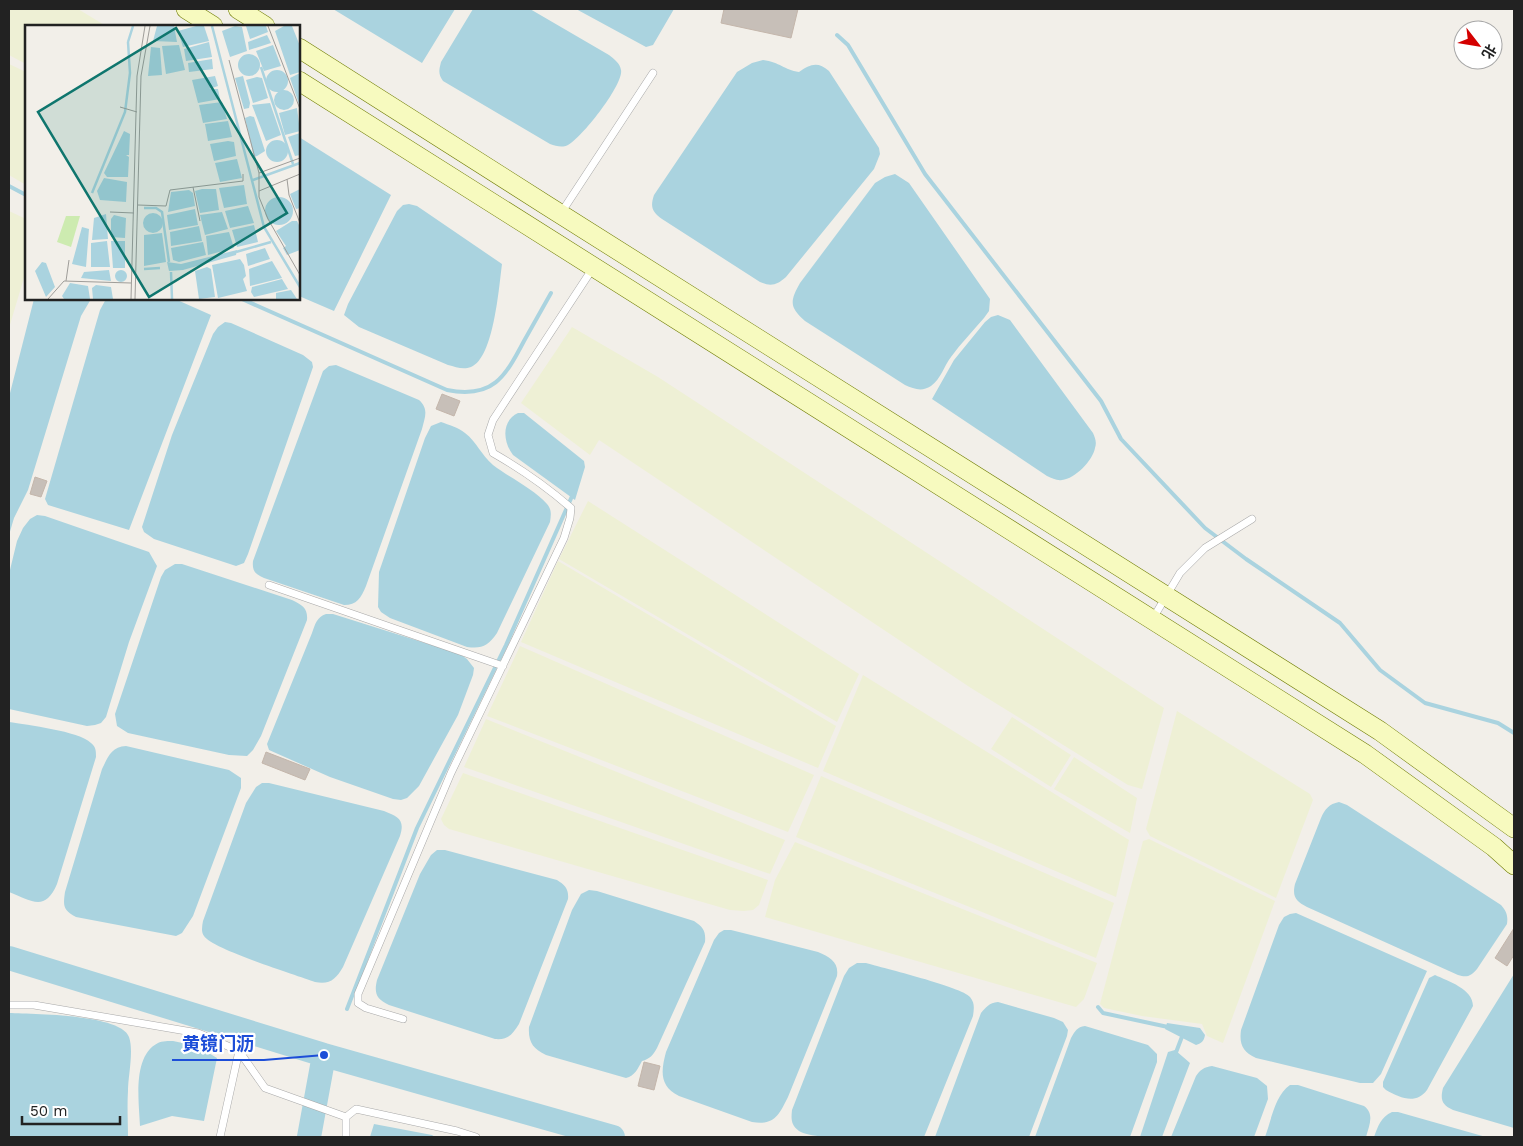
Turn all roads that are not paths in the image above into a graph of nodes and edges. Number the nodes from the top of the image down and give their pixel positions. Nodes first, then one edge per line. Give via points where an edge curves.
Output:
1 (186, 9) edge
2 (238, 9) edge
3 (211, 25) edge
4 (263, 25) edge
5 (300, 49) edge
6 (653, 74) dead end
7 (300, 82) edge
8 (560, 214) junction
9 (593, 268) junction
10 (1252, 519) dead end
11 (269, 585) dead end
12 (1165, 596) junction
13 (1152, 620) junction
14 (503, 666) junction
15 (1514, 828) edge
16 (1514, 865) edge
17 (9, 1005) edge
18 (403, 1019) dead end
19 (239, 1051) junction
20 (346, 1117) junction
21 (220, 1137) edge
22 (346, 1137) edge
23 (476, 1137) edge

1 - 3 main road
2 - 4 main road
5 - 8 main road
6 - 8 lane
7 - 9 main road
8 - 12 main road
9 - 13 main road
9 - 14 lane via 493,420 488,435 494,453 560,497 571,508 564,538
10 - 12 lane via 1205,548 1180,573
11 - 14 lane
12 - 13 lane
12 - 15 main road via 1380,731
13 - 16 main road via 1365,754
14 - 18 lane via 451,773 358,994 358,1003 366,1008
17 - 19 lane via 34,1005 198,1033
19 - 20 lane via 265,1088
19 - 21 lane
20 - 22 lane
20 - 23 lane via 356,1109

